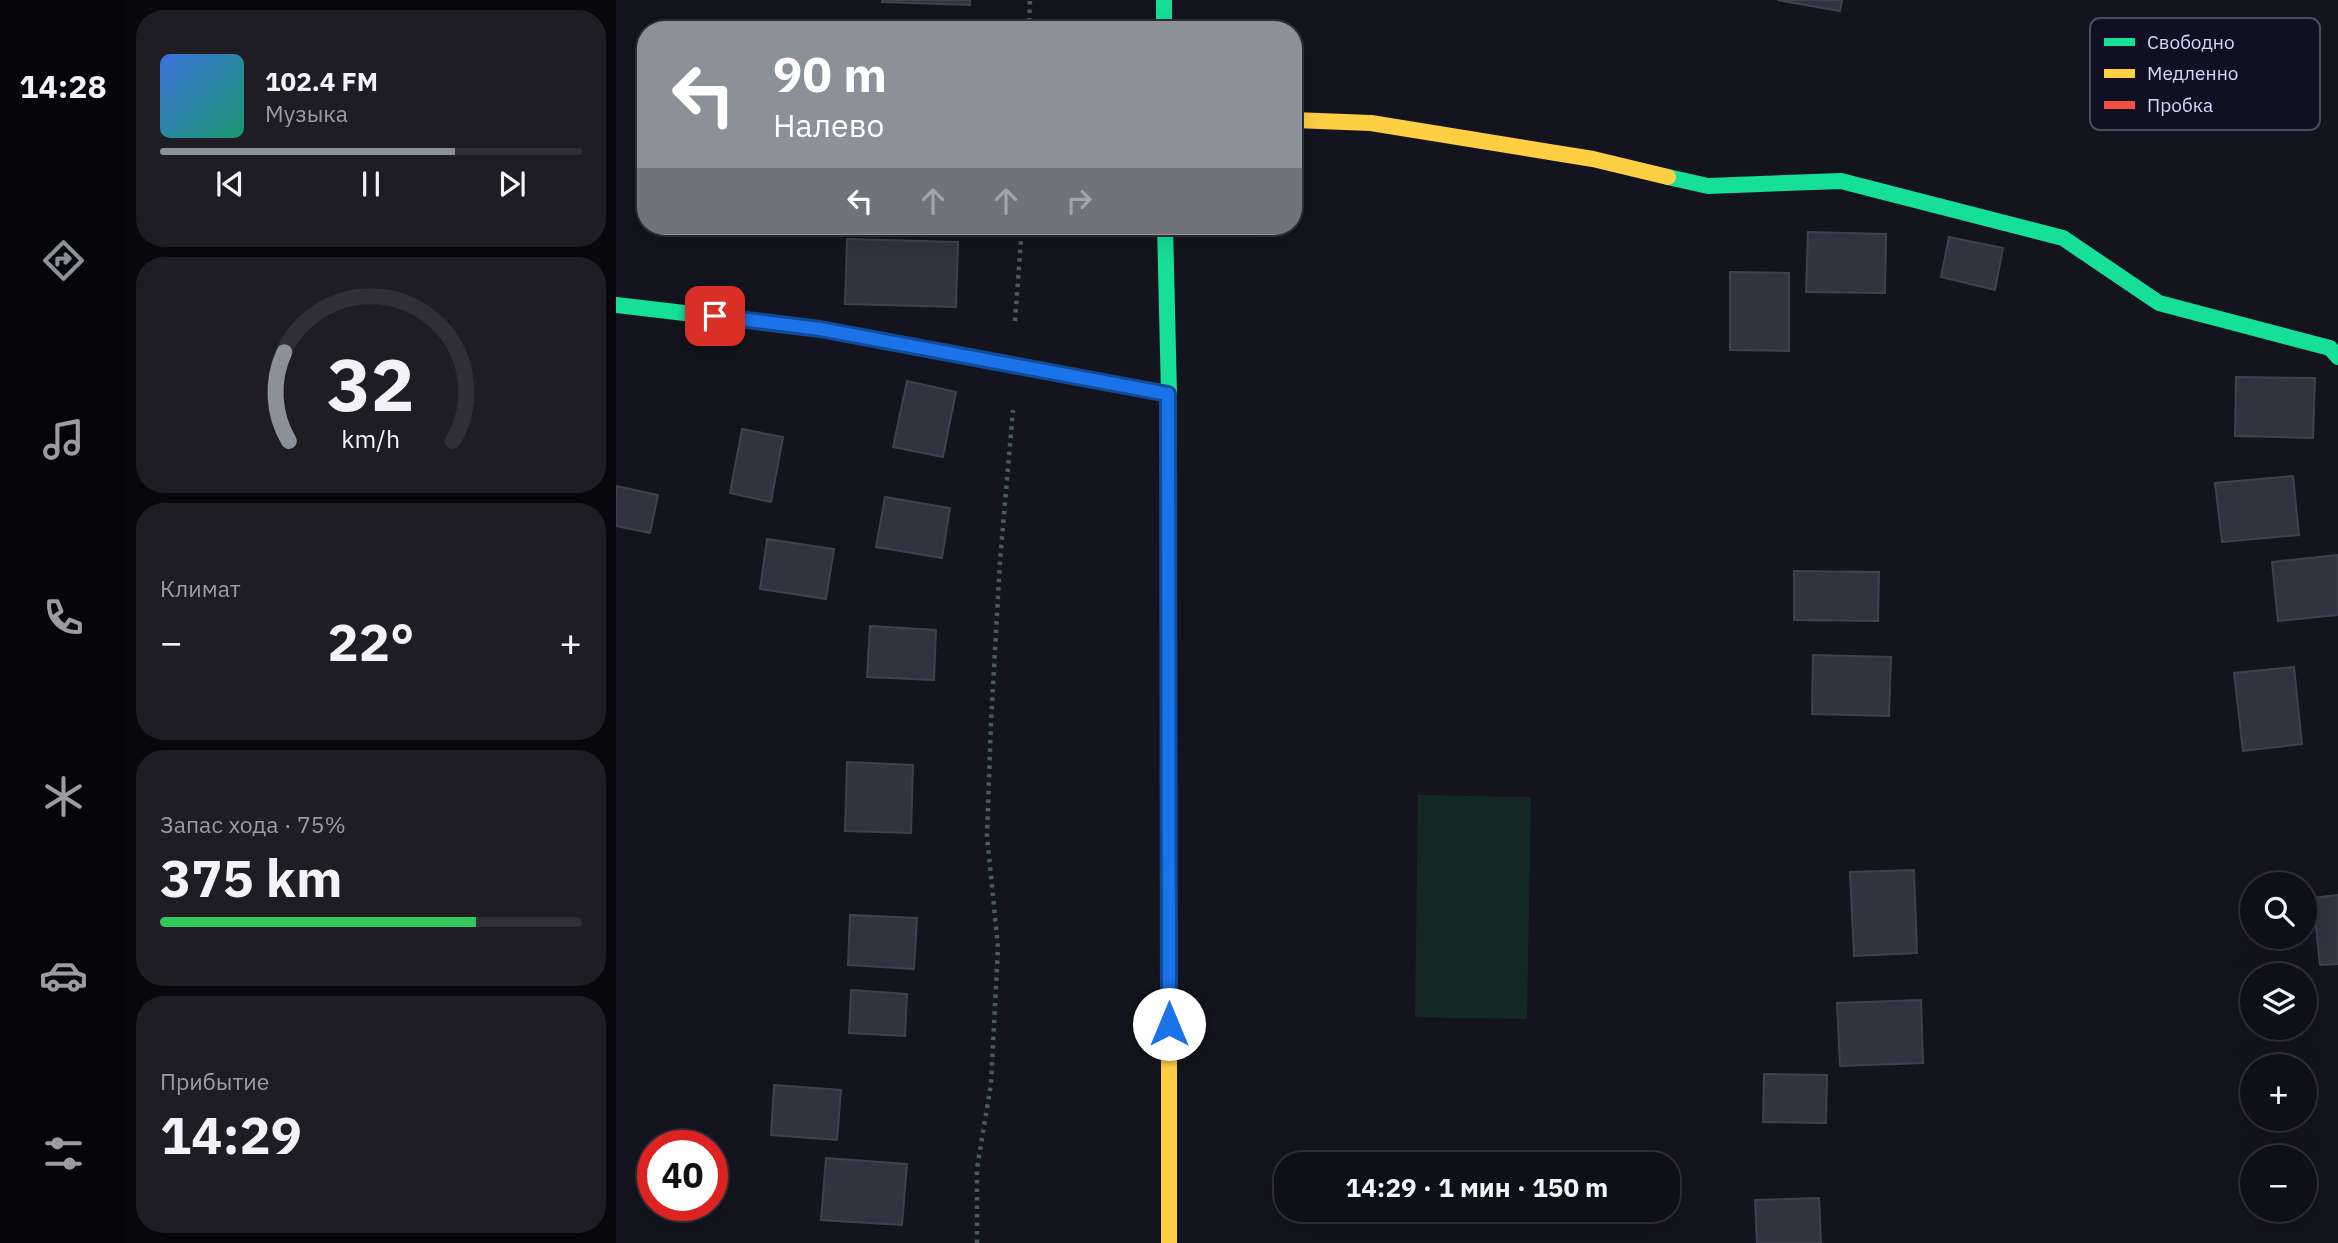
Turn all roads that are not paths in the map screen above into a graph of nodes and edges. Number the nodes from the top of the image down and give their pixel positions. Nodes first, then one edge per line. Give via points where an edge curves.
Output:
1 (1164, 0) edge
2 (1164, 21) edge
3 (1302, 120) edge
4 (1165, 235) edge
5 (616, 305) edge
6 (2338, 357) edge
7 (1168, 394) junction
8 (1169, 1243) edge

1 - 2 street
3 - 6 street via 1371,123 1593,159 1708,186 1841,181 2063,238 2160,303 2330,348
4 - 7 street
5 - 7 street via 820,329
7 - 8 street

